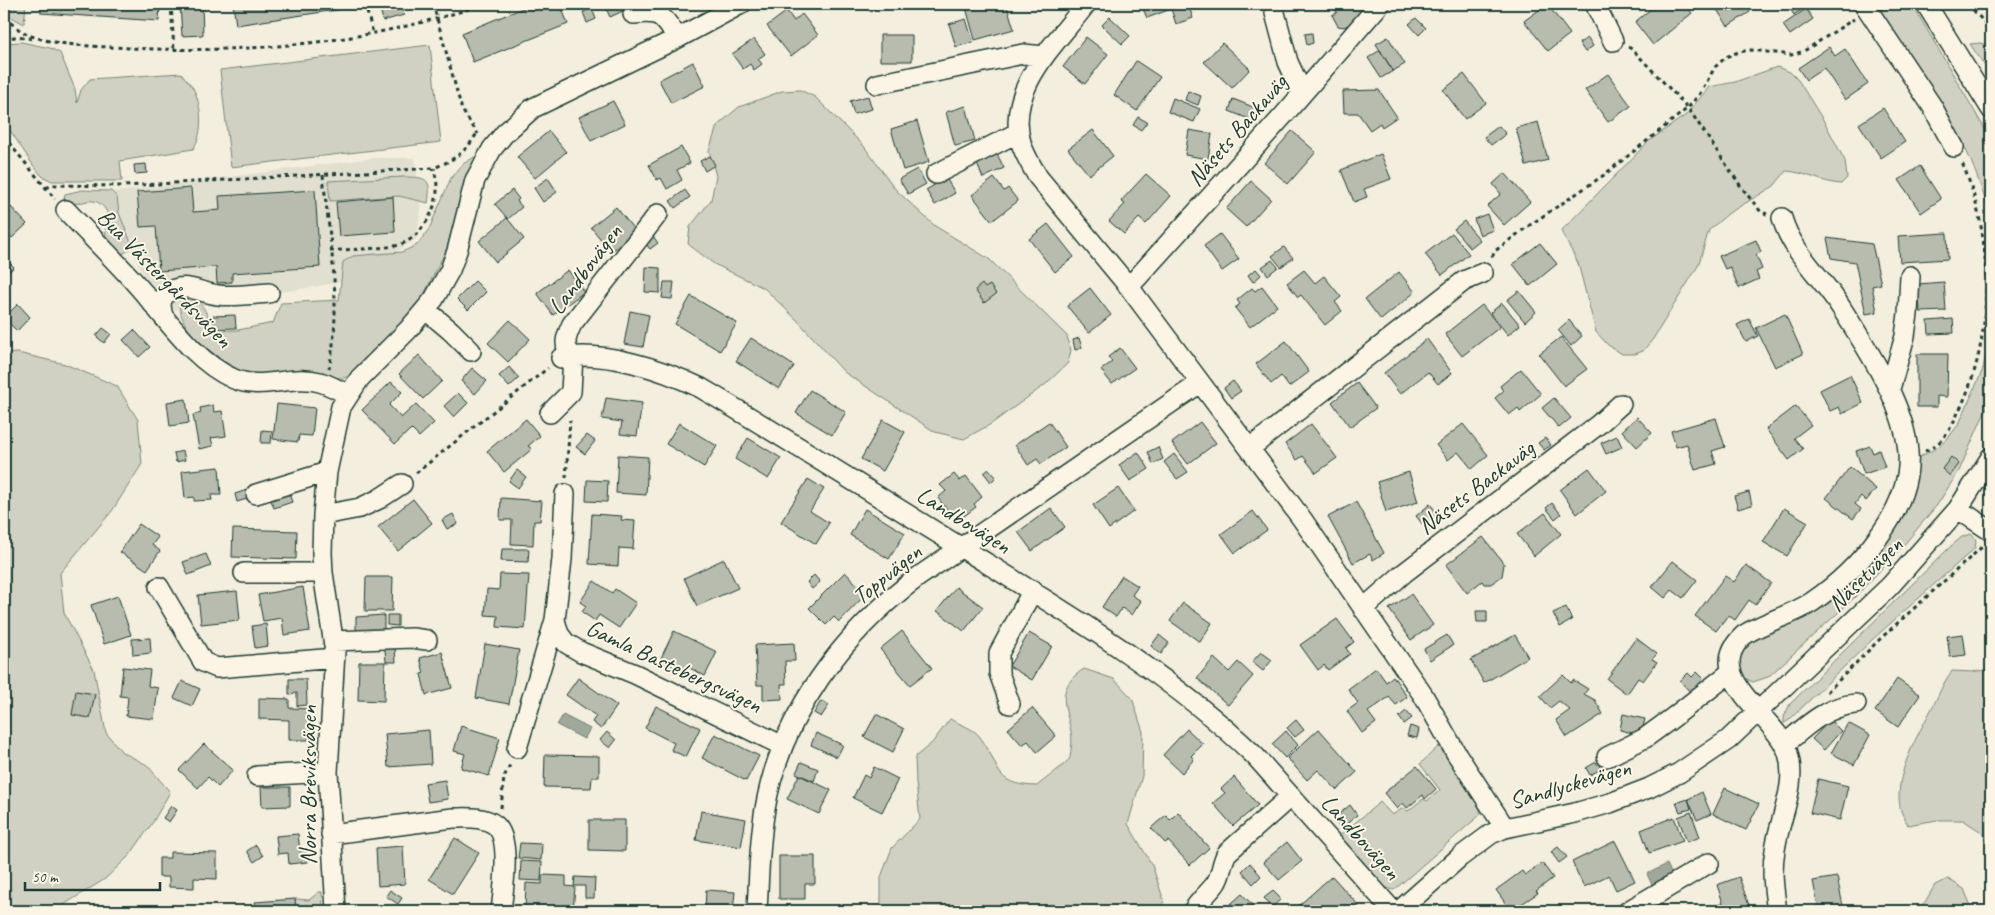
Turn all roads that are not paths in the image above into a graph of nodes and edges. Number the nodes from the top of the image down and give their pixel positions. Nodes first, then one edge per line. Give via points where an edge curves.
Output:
1 (741, 4) edge
2 (1086, 4) edge
3 (1380, 4) edge
4 (1595, 4) edge
5 (1926, 4) edge
6 (1866, 7) edge
7 (1275, 13) dead end
8 (633, 14) dead end
9 (678, 38) junction
10 (1614, 41) road end
11 (1044, 56) junction
12 (877, 84) dead end
13 (1302, 92) junction
14 (1991, 109) edge
15 (1019, 132) junction
16 (1954, 147) road end
17 (936, 174) dead end
18 (66, 210) road end
19 (658, 214) dead end
20 (1782, 218) road end
21 (1483, 273) road end
22 (1910, 276) dead end
23 (1129, 287) junction
24 (269, 293) dead end
25 (426, 310) junction
26 (163, 316) junction
27 (471, 351) dead end
28 (567, 357) junction
29 (1200, 383) junction
30 (1890, 389) junction
31 (348, 395) junction
32 (1620, 404) dead end
33 (550, 413) dead end
34 (1250, 448) junction
35 (1991, 457) edge
36 (327, 472) junction
37 (402, 484) road end
38 (256, 494) dead end
39 (565, 494) road end
40 (1958, 509) junction
41 (323, 515) junction
42 (1988, 538) edge
43 (962, 548) junction
44 (244, 573) dead end
45 (323, 573) junction
46 (159, 587) dead end
47 (1033, 590) junction
48 (1363, 608) junction
49 (556, 620) junction
50 (427, 640) dead end
51 (335, 649) junction
52 (1731, 672) junction
53 (1010, 704) dead end
54 (1856, 704) dead end
55 (1758, 712) junction
56 (1784, 745) junction
57 (783, 746) junction
58 (517, 748) road end
59 (1607, 757) dead end
60 (328, 772) junction
61 (257, 776) dead end
62 (1291, 796) junction
63 (1504, 828) junction
64 (331, 834) junction
65 (1709, 863) dead end
66 (336, 911) edge
67 (501, 911) edge
68 (757, 911) edge
69 (1193, 911) edge
70 (1393, 911) edge
71 (1399, 911) edge
72 (1628, 911) edge
73 (1777, 911) edge

1 - 9 street, Norra Breviksvägen
2 - 11 street
3 - 13 street, Näsets Backaväg
4 - 10 street
5 - 14 street
6 - 16 street via 1932,106
7 - 13 street via 1288,62
8 - 9 street via 650,12 663,17
9 - 25 street, Norra Breviksvägen via 533,108 505,133 481,166 473,184 450,270
11 - 12 street via 1023,54
11 - 15 street via 1022,100 1018,115
13 - 23 street, Näsets Backaväg
15 - 17 street
15 - 23 street via 1028,160 1038,177
18 - 26 street, Bua Västergårdsvägen
19 - 28 street, Landbovägen via 572,324 566,336
20 - 30 street via 1795,247 1841,307
21 - 34 street via 1464,281
22 - 30 street via 1905,336
23 - 29 street
24 - 26 street via 218,295 179,288 163,296 160,307
25 - 27 street
25 - 31 street, Norra Breviksvägen via 360,378
26 - 31 street, Bua Västergårdsvägen via 203,358 234,379 265,384 308,380 326,384
28 - 33 street, Landbovägen via 571,392
28 - 43 street, Landbovägen via 636,365 673,375 694,385
29 - 34 street
29 - 43 street, Toppvägen
30 - 52 street via 1899,413 1908,455 1908,473 1897,507 1887,525 1859,562 1827,591 1737,641 1731,652
31 - 36 street, Norra Breviksvägen via 336,428
32 - 48 street, Näsets Backaväg via 1599,424
34 - 48 street
35 - 40 street, Näsetvägen
36 - 38 street
36 - 41 street, Norra Breviksvägen
37 - 41 street via 360,508
39 - 49 street, Gamla Bastebergsvägen
40 - 42 street
40 - 55 street, Näsetvägen via 1890,586
41 - 45 street, Norra Breviksvägen
43 - 47 street, Landbovägen
43 - 57 street, Toppvägen via 894,595 855,632 810,694
44 - 45 street
45 - 51 street, Norra Breviksvägen
46 - 51 street via 208,666 216,668
47 - 53 street via 999,653 999,673
47 - 62 street, Landbovägen via 1195,703 1250,750
48 - 63 street via 1423,695
49 - 57 street, Gamla Bastebergsvägen via 559,634 566,643 581,652 635,674
49 - 58 street, Gamla Bastebergsvägen
50 - 51 street via 412,638
51 - 60 street, Norra Breviksvägen
52 - 55 street
52 - 59 street via 1645,738
54 - 56 street via 1826,712
55 - 56 street
55 - 63 street, Sandlyckevägen via 1728,740 1649,788 1575,814
56 - 73 street via 1791,766 1773,865
57 - 68 street, Toppvägen via 765,808
60 - 61 street
60 - 64 street, Norra Breviksvägen
62 - 69 street, Landbovägen via 1227,853 1214,886
62 - 70 street, Landbovägen
63 - 71 street, Sandlyckevägen via 1478,843
64 - 66 street, Norra Breviksvägen
64 - 67 street via 453,818 488,821 495,825 502,839 505,857
65 - 72 street

